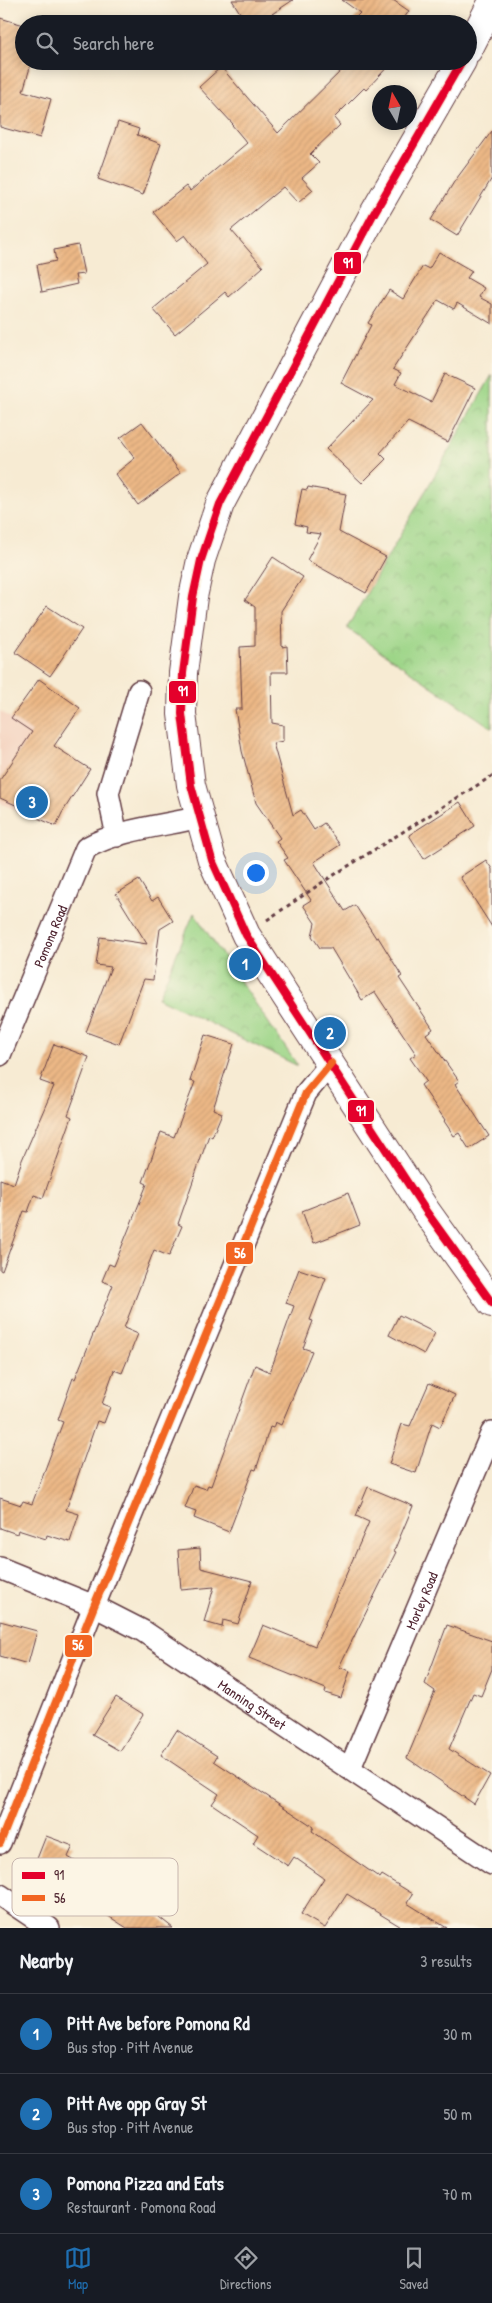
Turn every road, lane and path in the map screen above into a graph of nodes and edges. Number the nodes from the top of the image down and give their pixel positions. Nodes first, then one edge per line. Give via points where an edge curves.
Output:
1 (492, 3) edge
2 (477, 32) edge
3 (457, 70) edge
4 (139, 691) dead end
5 (492, 776) edge
6 (200, 817) junction
7 (117, 836) junction
8 (246, 935) junction
9 (0, 1055) edge
10 (331, 1063) junction
11 (492, 1303) edge
12 (492, 1432) edge
13 (0, 1568) edge
14 (94, 1606) junction
15 (350, 1768) junction
16 (0, 1844) edge
17 (492, 1864) edge
18 (0, 1895) edge
19 (12, 1903) edge
20 (31, 1916) edge
21 (49, 1928) edge

1 - 2 street
3 - 6 street via 376,210 220,504 201,560 183,674 185,749
4 - 7 street via 108,793
5 - 8 path via 326,880
6 - 7 street, Pomona Road
6 - 8 street via 212,860
7 - 9 street, Pomona Road via 98,841 86,848 81,856
8 - 10 street
10 - 11 street via 426,1211
10 - 14 street via 306,1093
12 - 15 street, Morley Road
13 - 14 street, Manning Street
14 - 15 street, Manning Street via 143,1631
14 - 16 street
15 - 17 street, Manning Street
18 - 19 street
20 - 21 street

